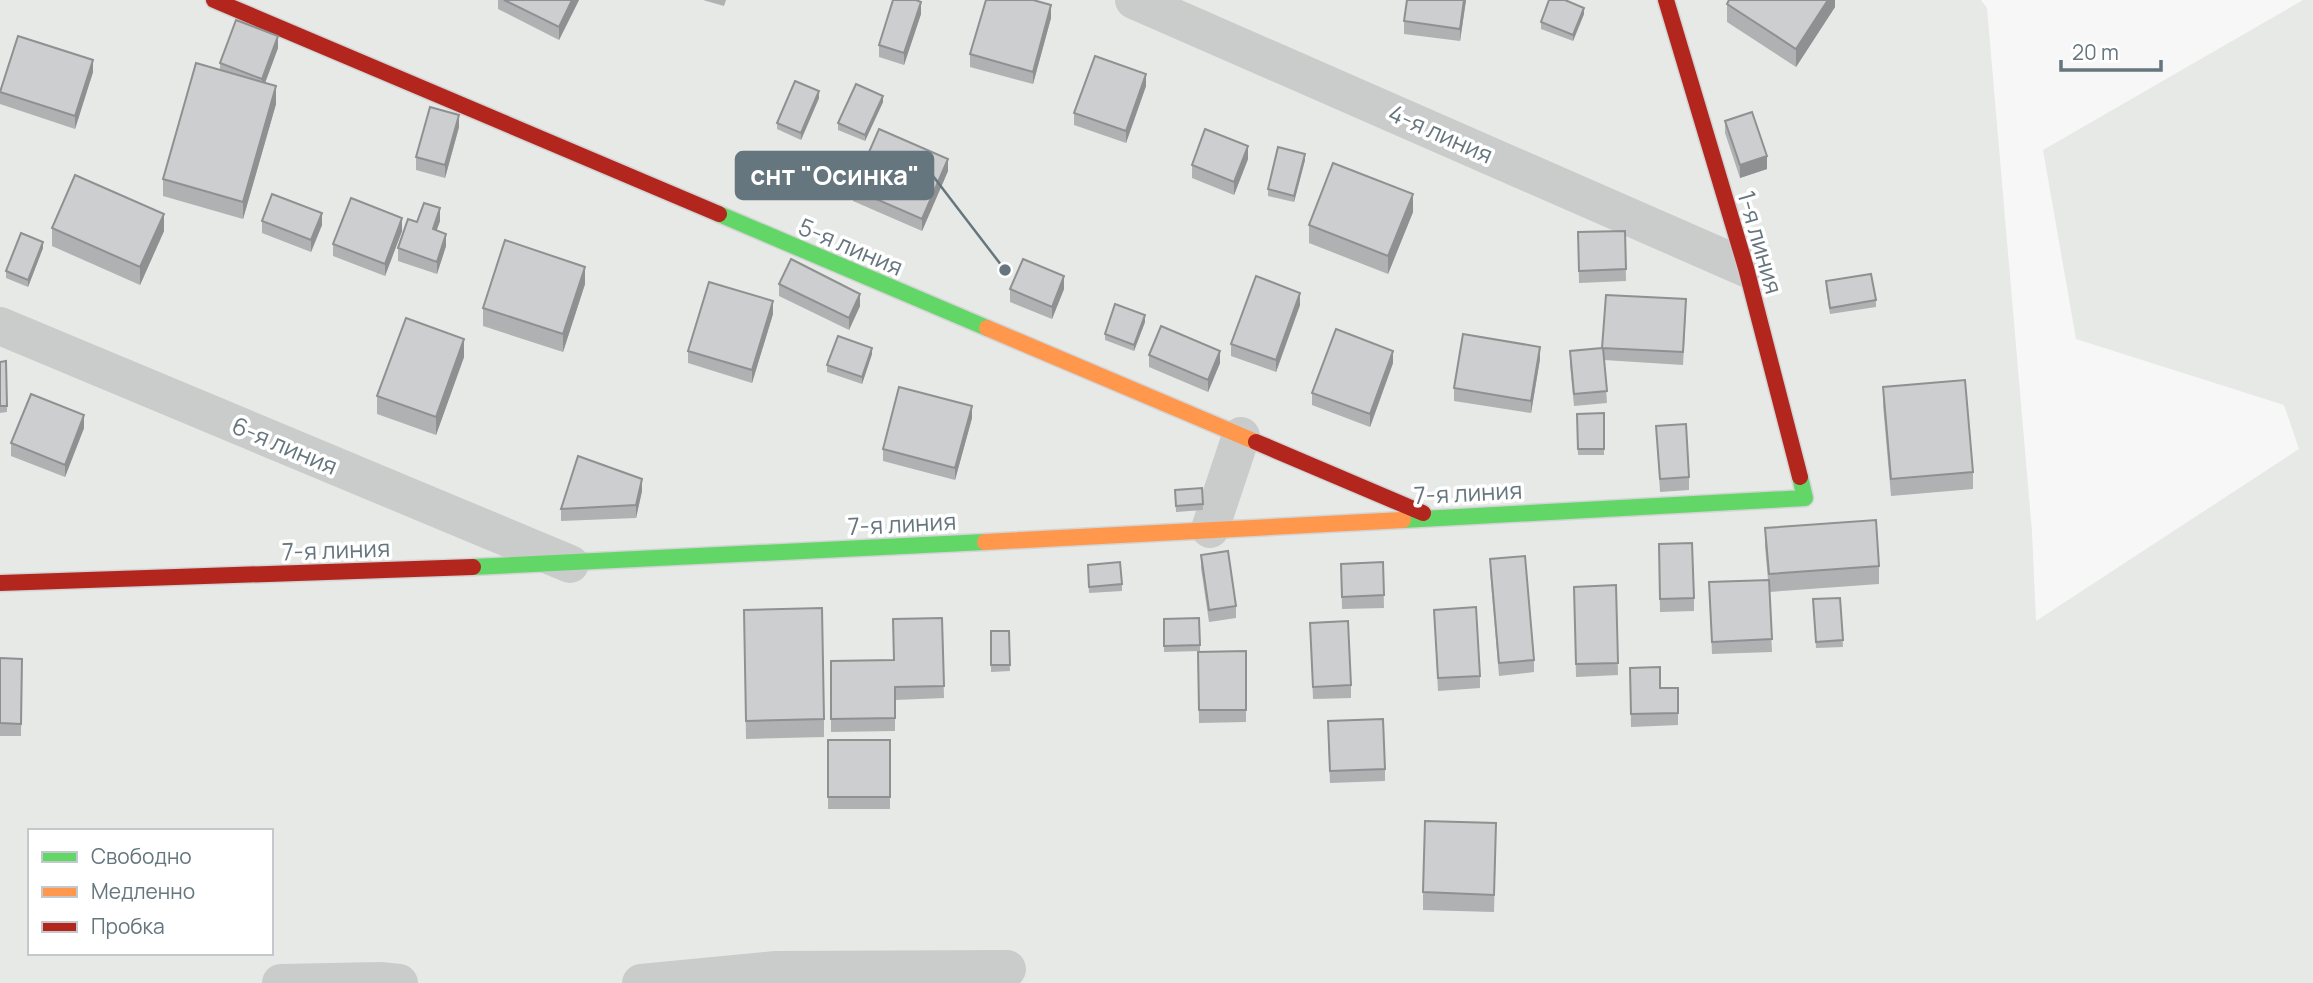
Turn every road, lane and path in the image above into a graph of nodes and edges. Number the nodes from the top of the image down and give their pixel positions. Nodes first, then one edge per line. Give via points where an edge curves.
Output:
1 (214, 0) edge
2 (1134, 0) edge
3 (1666, 0) edge
4 (1746, 268) junction
5 (0, 326) edge
6 (1241, 436) junction
7 (1805, 498) joint
8 (1432, 517) junction
9 (1210, 529) junction
10 (570, 564) junction
11 (0, 583) edge
12 (1007, 969) dead end
13 (281, 983) edge
14 (399, 983) edge
15 (641, 983) edge

1 - 6 street, 5-я линия
2 - 4 street, 4-я линия
3 - 4 street, 1-я линия
4 - 7 street, 1-я линия
5 - 10 street, 6-я линия
6 - 8 street, 5-я линия
6 - 9 street
7 - 8 street, 7-я линия
8 - 9 street, 7-я линия
9 - 10 street, 7-я линия
10 - 11 street, 7-я линия
12 - 15 street via 776,970
13 - 14 street

